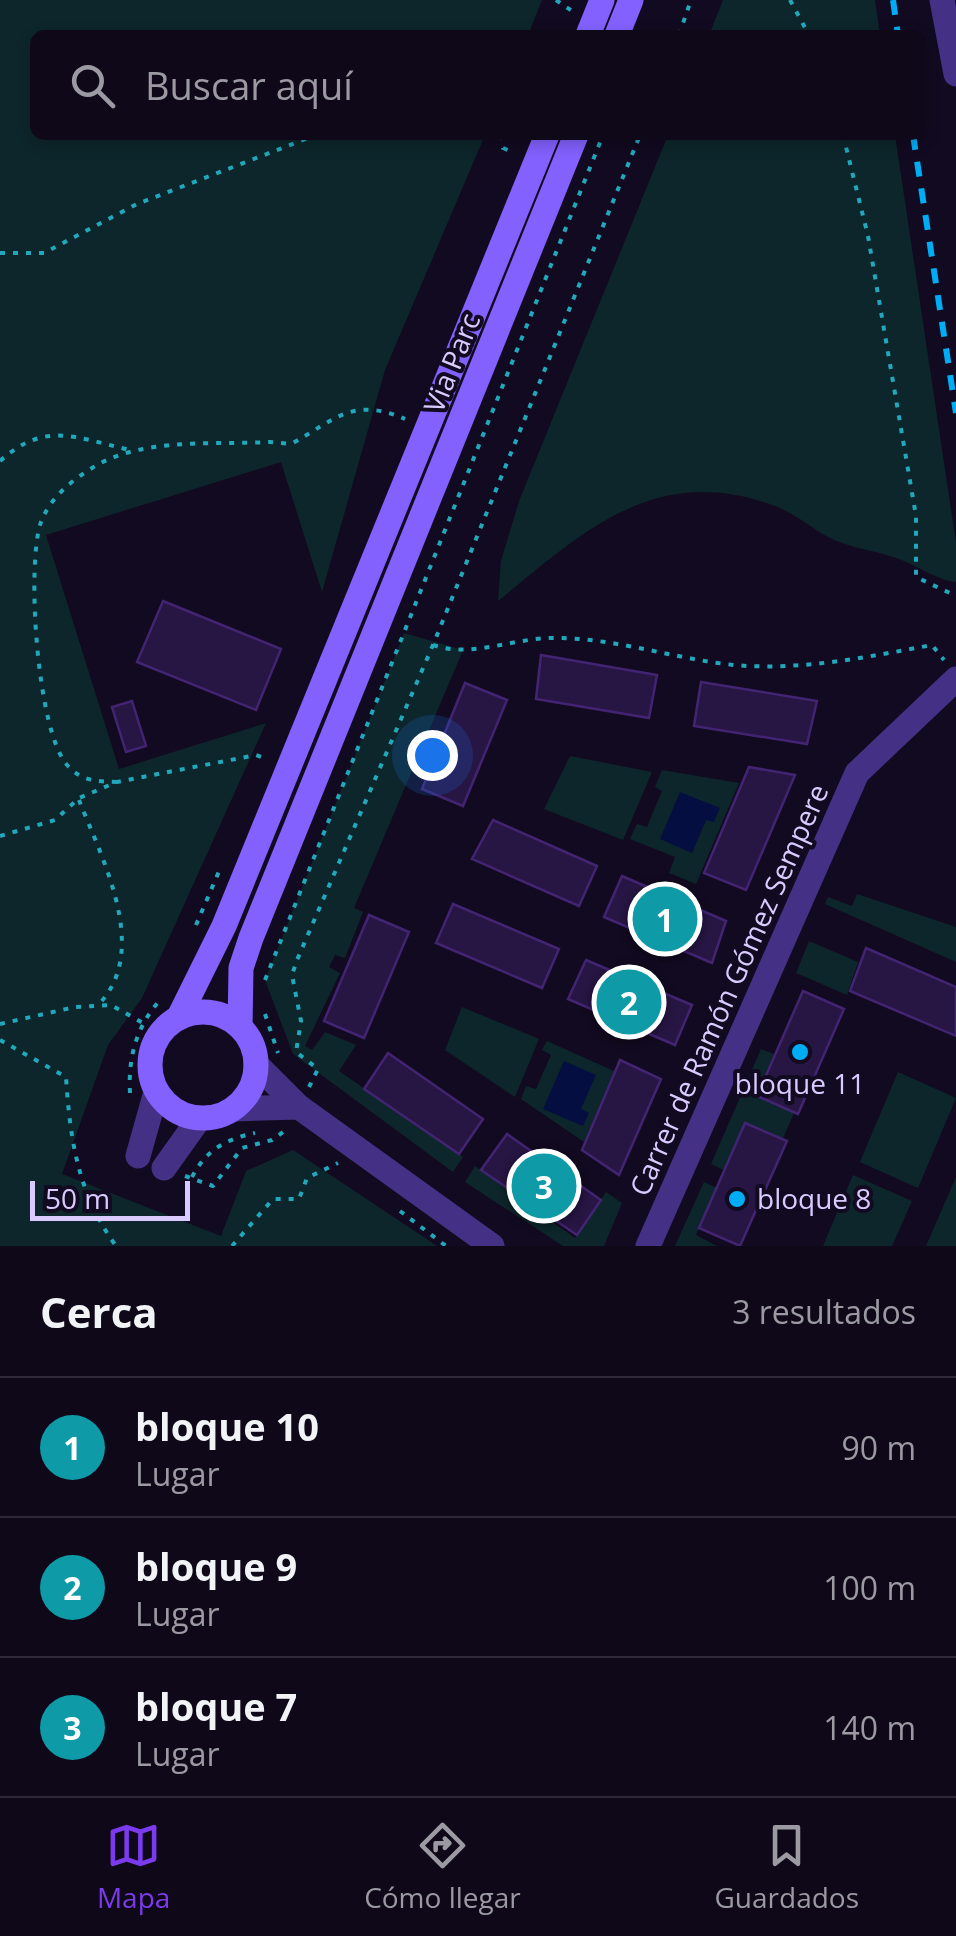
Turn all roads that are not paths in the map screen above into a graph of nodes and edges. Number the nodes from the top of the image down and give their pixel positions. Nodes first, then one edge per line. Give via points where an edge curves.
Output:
1 (602, 0) edge
2 (631, 0) edge
3 (942, 0) edge
4 (590, 30) edge
5 (618, 30) edge
6 (956, 74) edge
7 (545, 140) edge
8 (574, 140) edge
9 (945, 674) edge
10 (180, 1016) junction
11 (240, 1026) junction
12 (256, 1064) junction
13 (156, 1092) junction
14 (300, 1107) junction
15 (234, 1109) junction
16 (200, 1119) junction
17 (138, 1156) dead end
18 (164, 1168) dead end
19 (492, 1246) edge
20 (648, 1246) edge

1 - 4 main road
2 - 5 main road
3 - 6 street
7 - 10 main road, Via Parc via 224,926
8 - 11 main road, Via Parc via 251,938 241,968
9 - 20 street, Carrer de Ramón Gómez Sempere via 858,773
10 - 11 main road via 211,1012
10 - 13 main road via 154,1041 150,1076
11 - 12 main road
12 - 14 street
12 - 15 main road via 250,1089
13 - 16 main road via 167,1106
13 - 17 street
14 - 15 street
14 - 19 street
15 - 16 main road
16 - 18 street

